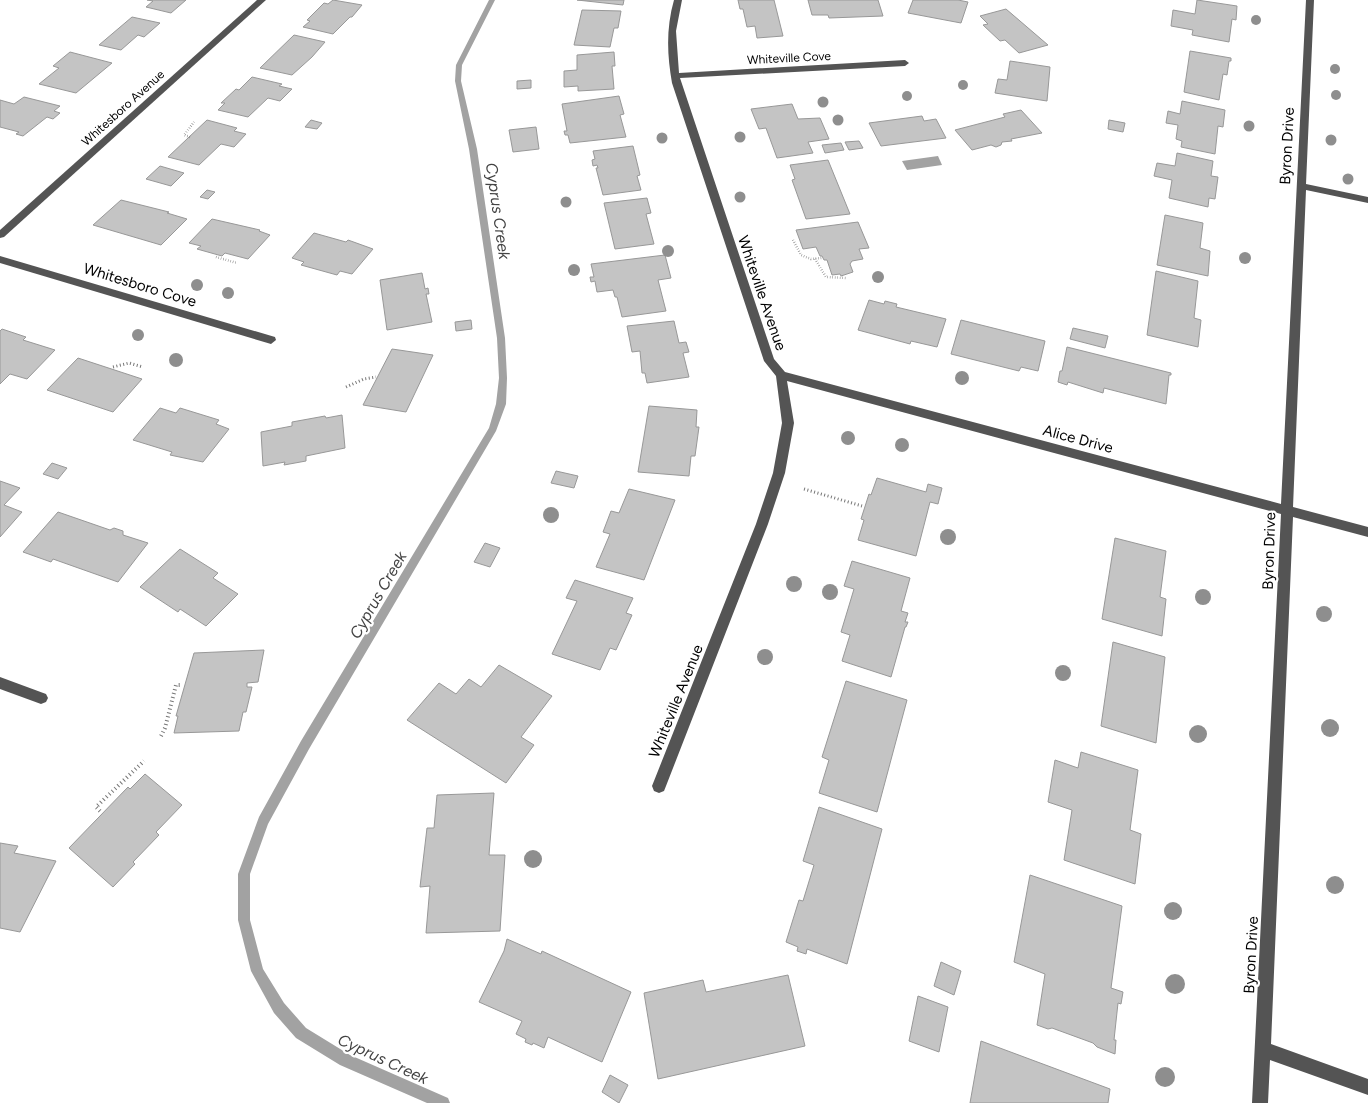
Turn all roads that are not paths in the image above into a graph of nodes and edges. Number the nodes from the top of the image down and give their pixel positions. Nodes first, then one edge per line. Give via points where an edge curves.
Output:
1 (262, 0) edge
2 (678, 0) edge
3 (1310, 0) edge
4 (905, 63) dead end
5 (675, 76) junction
6 (1301, 186) junction
7 (1368, 200) edge
8 (0, 235) edge
9 (0, 259) edge
10 (271, 340) dead end
11 (781, 375) junction
12 (1287, 510) junction
13 (1368, 532) edge
14 (0, 683) edge
15 (41, 698) dead end
16 (659, 786) dead end
17 (1263, 1049) junction
18 (1368, 1087) edge
19 (1260, 1103) edge

1 - 8 street, Whitesboro Avenue
2 - 5 street, Whiteville Avenue via 672,43
3 - 6 street, Byron Drive
4 - 5 street, Whiteville Cove
5 - 11 street, Whiteville Avenue via 769,361
6 - 7 street
6 - 12 street, Byron Drive
9 - 10 street, Whitesboro Cove
11 - 12 street, Alice Drive
11 - 16 street, Whiteville Avenue via 788,423 779,473
12 - 13 street, Alice Drive
12 - 17 street, Byron Drive
14 - 15 street
17 - 18 street
17 - 19 street, Byron Drive

